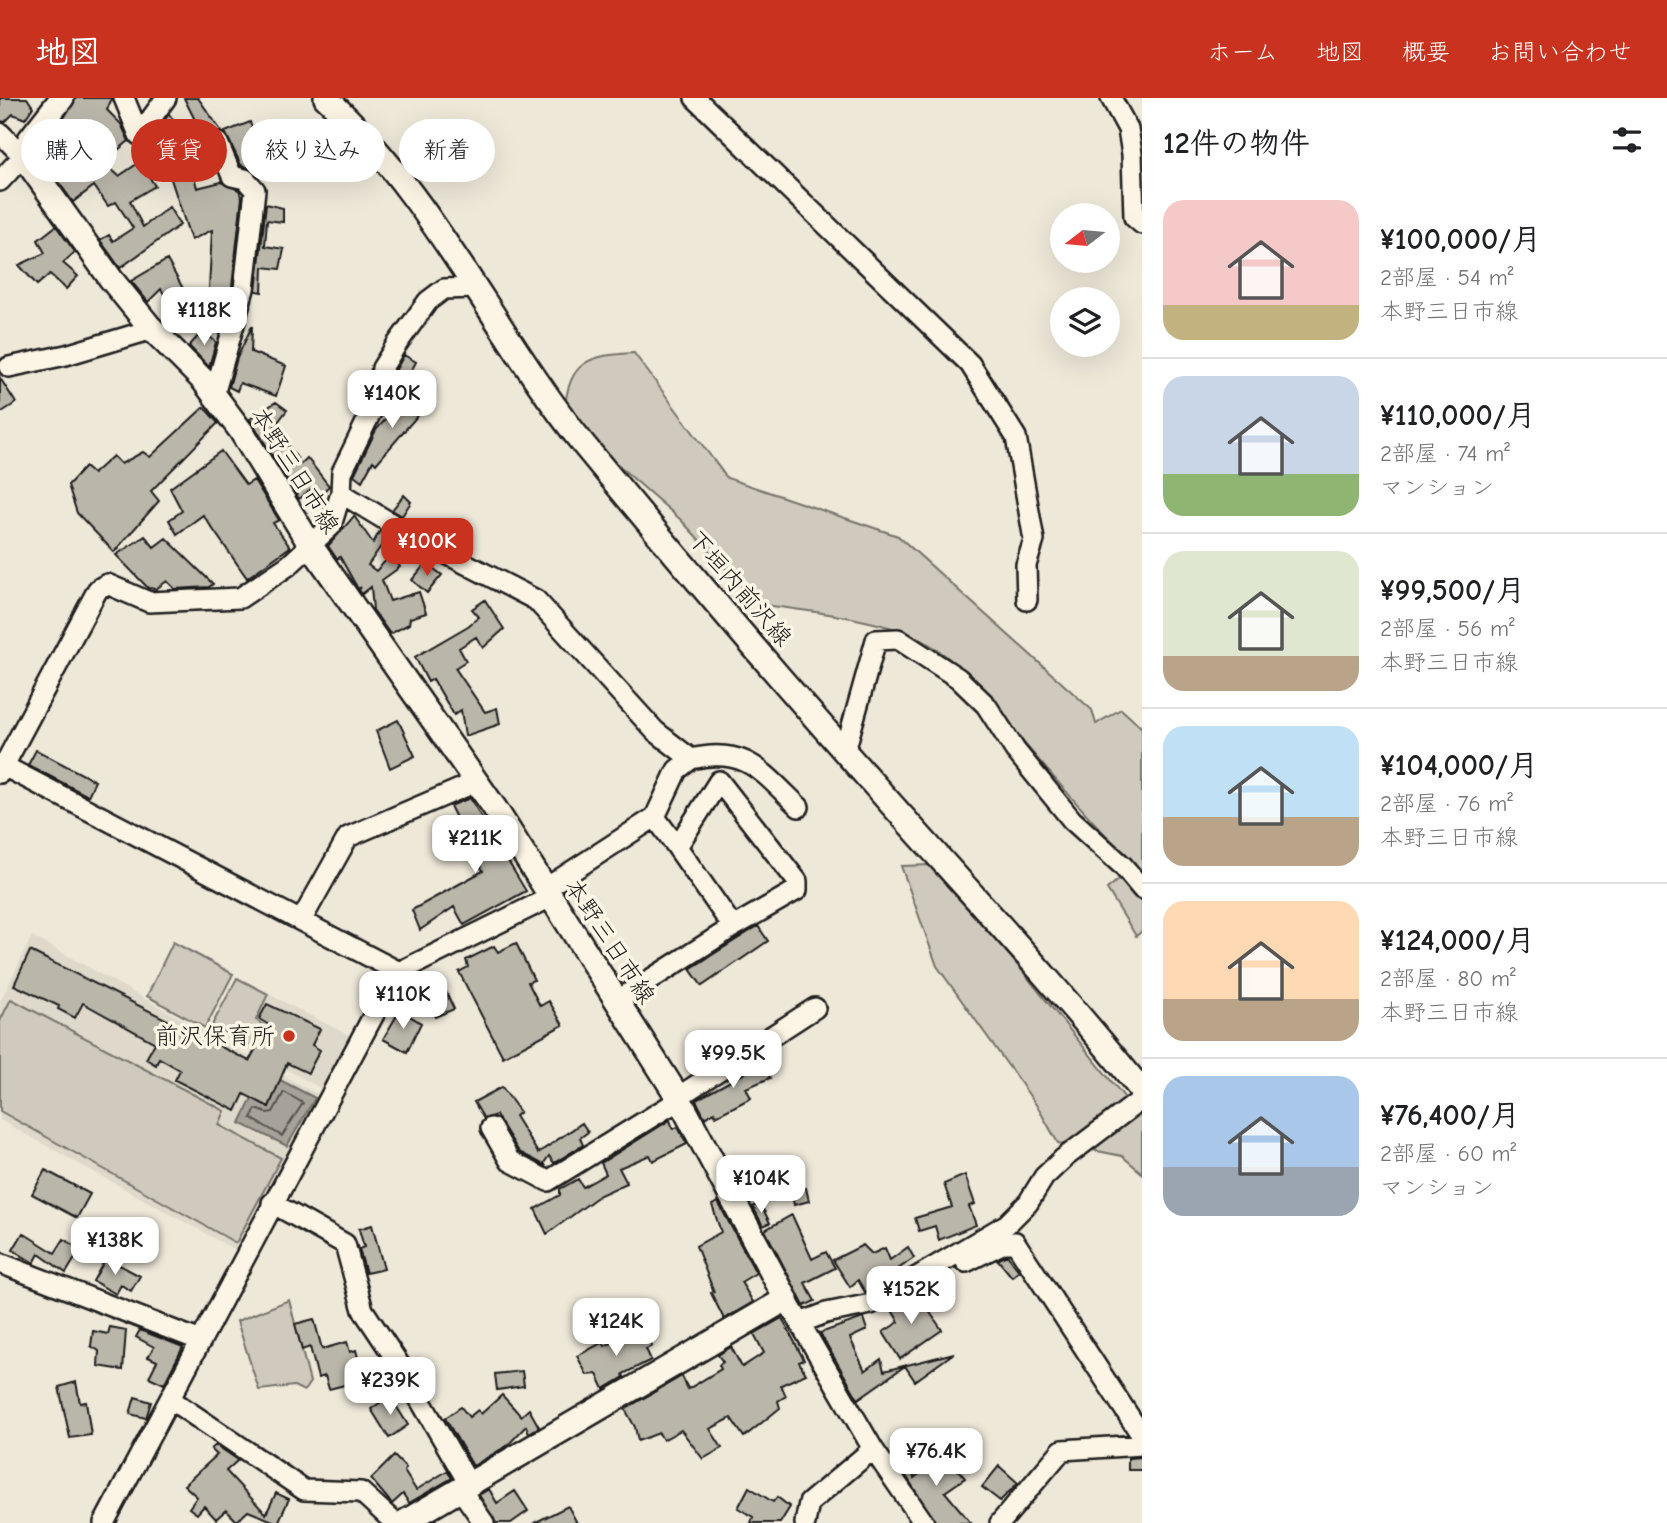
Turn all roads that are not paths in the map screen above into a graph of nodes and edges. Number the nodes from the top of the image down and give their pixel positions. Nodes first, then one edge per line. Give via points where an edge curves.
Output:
1 (62, 98) edge
2 (124, 98) edge
3 (166, 98) edge
4 (326, 98) edge
5 (695, 98) edge
6 (1111, 98) edge
7 (46, 119) edge
8 (0, 133) edge
9 (21, 154) edge
10 (21, 158) edge
11 (227, 164) edge
12 (0, 181) edge
13 (41, 182) edge
14 (1142, 224) edge
15 (474, 288) junction
16 (153, 329) junction
17 (3, 365) edge
18 (214, 395) junction
19 (341, 493) junction
20 (311, 545) junction
21 (1027, 600) dead end
22 (845, 751) junction
23 (691, 759) junction
24 (1, 768) edge
25 (476, 782) junction
26 (799, 807) dead end
27 (655, 817) junction
28 (677, 847) junction
29 (1142, 889) edge
30 (548, 893) junction
31 (301, 921) junction
32 (733, 928) junction
33 (399, 972) junction
34 (618, 1000) junction
35 (815, 1008) dead end
36 (1142, 1091) edge
37 (678, 1097) junction
38 (1142, 1099) edge
39 (491, 1128) dead end
40 (272, 1203) junction
41 (0, 1263) edge
42 (932, 1268) junction
43 (786, 1299) junction
44 (800, 1323) junction
45 (201, 1341) junction
46 (170, 1399) junction
47 (1142, 1436) edge
48 (1142, 1445) edge
49 (873, 1449) junction
50 (465, 1487) junction
51 (104, 1523) edge
52 (394, 1523) edge
53 (404, 1523) edge
54 (484, 1523) edge
55 (805, 1523) edge
56 (924, 1523) edge
57 (1000, 1523) edge

1 - 7 main road
2 - 3 street via 139,135
4 - 15 main road, 下垣内前沢線 via 399,179
5 - 21 street via 970,364 1016,437 1034,540 1027,565
6 - 14 street via 1128,129 1134,217
8 - 9 street
10 - 12 street
11 - 18 street via 232,176 245,179 255,190 244,289
13 - 16 main road, 本野三日市線
15 - 19 street via 444,289 428,301 397,344 382,369 378,398 342,472
15 - 22 main road, 下垣内前沢線 via 572,429
16 - 17 street via 65,355
16 - 18 main road, 本野三日市線
18 - 20 main road, 本野三日市線 via 242,431
19 - 20 street via 331,526
19 - 23 street via 412,537 536,600 655,731
20 - 24 street via 240,598 149,602 107,584 99,589
20 - 25 main road, 本野三日市線
22 - 29 street via 876,640 898,639 958,678 986,705 1072,820
22 - 36 main road, 下垣内前沢線 via 1068,1000
23 - 26 street via 733,754
23 - 27 street via 677,770
24 - 31 street
25 - 30 main road, 本野三日市線
25 - 31 street via 348,837
27 - 28 street
27 - 30 street
28 - 32 street
28 - 32 street via 719,781 797,881 797,890
30 - 33 street
30 - 34 main road, 本野三日市線
31 - 33 street
32 - 34 street
33 - 40 street
34 - 37 main road, 本野三日市線
35 - 37 street
37 - 39 street via 548,1181 510,1161
37 - 43 main road, 本野三日市線
38 - 42 street via 1064,1157 1007,1224
40 - 45 street
40 - 50 street via 345,1244 363,1310 399,1364
41 - 45 street
42 - 44 street via 871,1304
42 - 47 street via 946,1273 1004,1242 1015,1242
43 - 44 street
43 - 50 main road
44 - 49 street
45 - 46 street
46 - 51 street
46 - 52 street via 304,1490 361,1492
48 - 57 street via 1062,1450
49 - 55 street via 809,1503
49 - 56 street
50 - 53 main road
50 - 54 street

